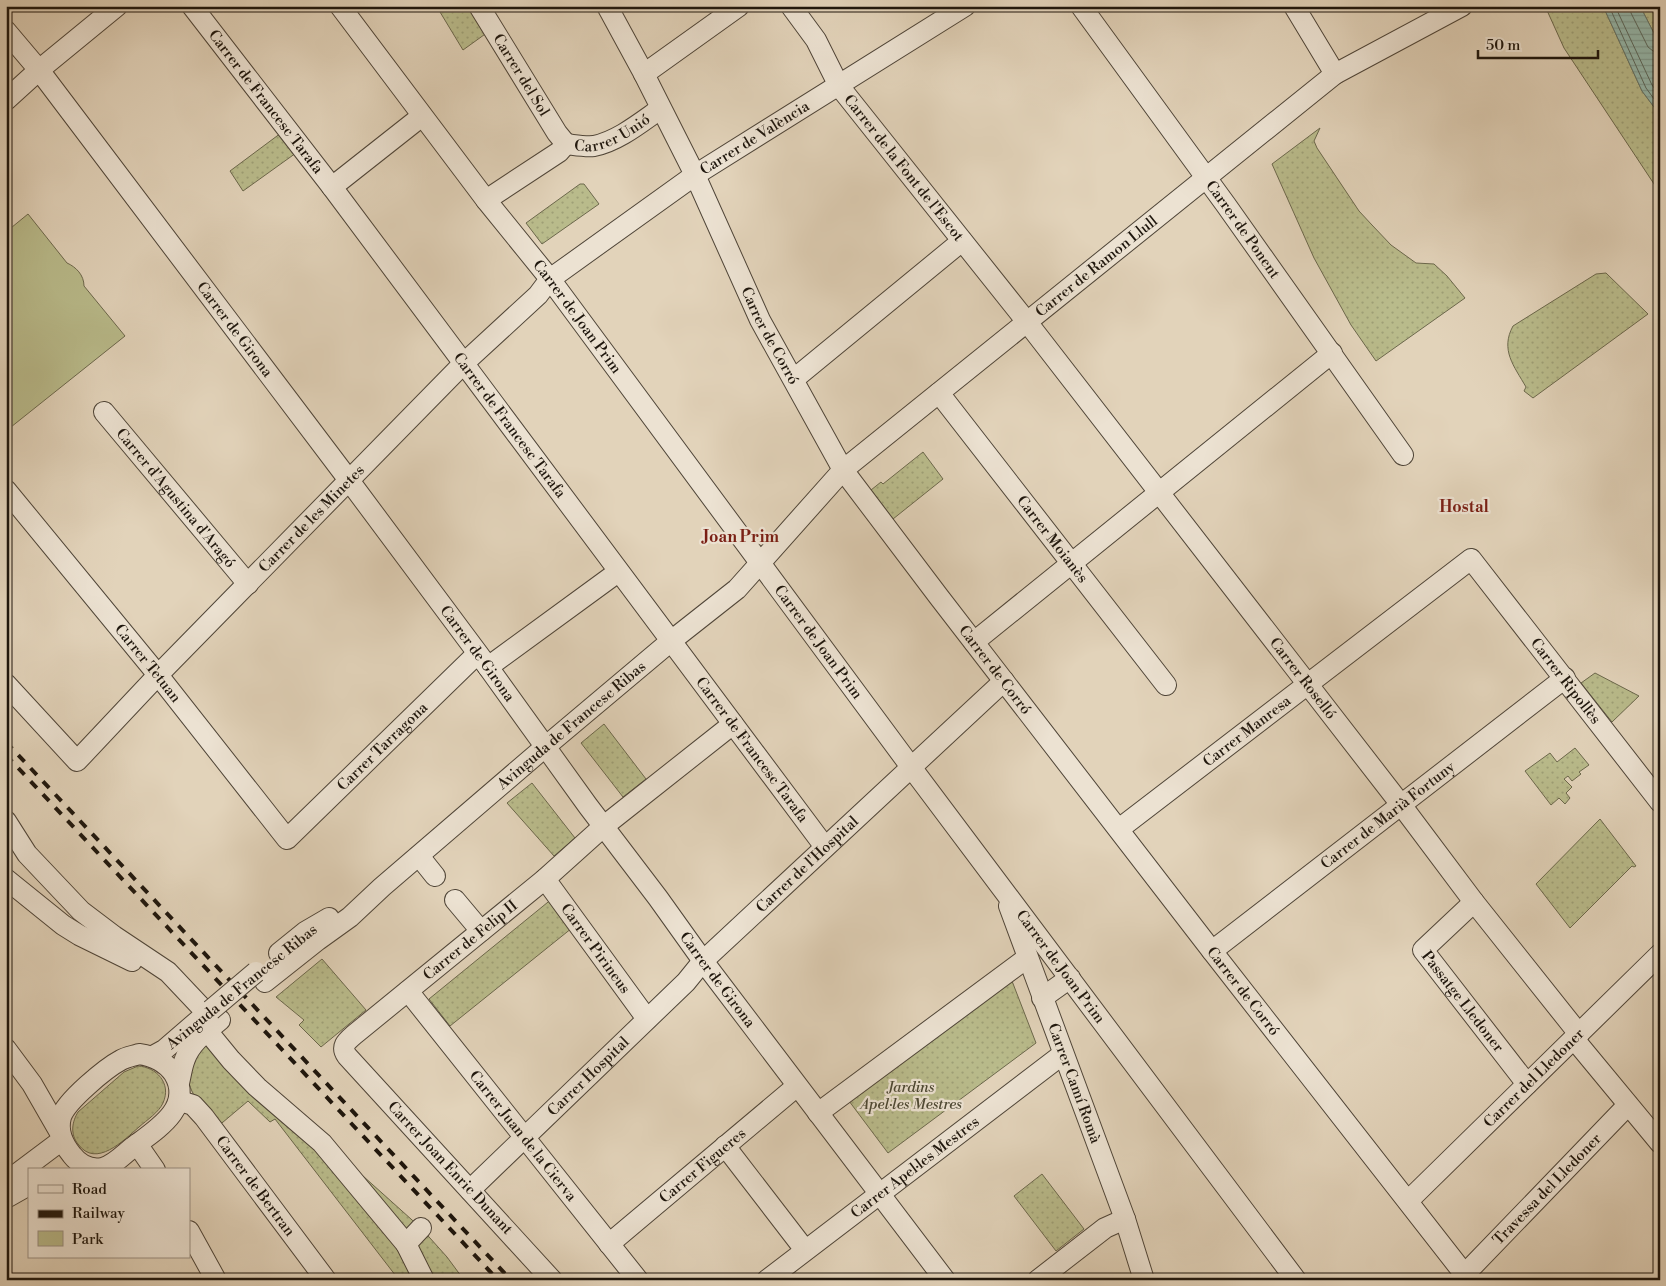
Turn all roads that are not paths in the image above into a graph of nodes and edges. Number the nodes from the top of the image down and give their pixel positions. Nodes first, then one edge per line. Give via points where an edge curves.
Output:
1 (117, 6) edge
2 (192, 6) edge
3 (340, 6) edge
4 (479, 6) edge
5 (607, 6) edge
6 (739, 6) edge
7 (792, 6) edge
8 (965, 6) edge
9 (1081, 6) edge
10 (1294, 6) edge
11 (1462, 6) edge
12 (6, 31) edge
13 (39, 70) junction
14 (644, 74) junction
15 (1335, 74) junction
16 (839, 86) junction
17 (6, 100) edge
18 (660, 109) junction
19 (422, 116) junction
20 (566, 144) junction
21 (695, 175) junction
22 (1207, 178) junction
23 (332, 187) junction
24 (486, 200) junction
25 (962, 241) junction
26 (550, 279) junction
27 (1027, 322) junction
28 (1332, 353) junction
29 (463, 364) junction
30 (794, 380) junction
31 (939, 393) junction
32 (104, 412) dead end
33 (1403, 455) dead end
34 (843, 470) junction
35 (350, 481) junction
36 (6, 490) edge
37 (1160, 493) junction
38 (1471, 559) joint
39 (759, 562) junction
40 (1071, 564) junction
41 (618, 572) junction
42 (248, 584) junction
43 (671, 641) junction
44 (974, 642) junction
45 (483, 660) junction
46 (158, 675) junction
47 (1565, 678) junction
48 (1004, 681) junction
49 (6, 684) edge
50 (1166, 685) dead end
51 (1308, 685) junction
52 (733, 724) junction
53 (545, 747) junction
54 (911, 767) junction
55 (1660, 802) edge
56 (1402, 806) junction
57 (6, 821) edge
58 (604, 826) junction
59 (1119, 829) junction
60 (287, 839) joint
61 (825, 847) junction
62 (419, 856) junction
63 (435, 876) dead end
64 (6, 879) edge
65 (545, 879) junction
66 (1002, 888) junction
67 (455, 900) dead end
68 (1474, 902) junction
69 (481, 931) junction
70 (1212, 951) junction
71 (1660, 954) edge
72 (1027, 958) junction
73 (703, 961) junction
74 (1070, 978) junction
75 (183, 987) junction
76 (408, 991) junction
77 (1042, 998) junction
78 (211, 1019) junction
79 (647, 1019) junction
80 (1576, 1037) junction
81 (6, 1049) edge
82 (1063, 1054) junction
83 (153, 1056) junction
84 (347, 1056) joint
85 (32, 1084) junction
86 (1527, 1084) junction
87 (797, 1086) junction
88 (180, 1092) junction
89 (74, 1099) junction
90 (1628, 1105) junction
91 (818, 1113) junction
92 (61, 1135) junction
93 (524, 1138) junction
94 (137, 1144) junction
95 (1660, 1144) edge
96 (725, 1146) junction
97 (82, 1164) junction
98 (69, 1168) edge
99 (154, 1168) edge
100 (6, 1182) edge
101 (28, 1186) edge
102 (470, 1190) junction
103 (880, 1193) junction
104 (6, 1198) edge
105 (1408, 1201) junction
106 (1125, 1219) junction
107 (421, 1228) dead end
108 (190, 1233) edge
109 (406, 1244) junction
110 (609, 1244) junction
111 (805, 1250) junction
112 (1467, 1277) edge
113 (216, 1280) edge
114 (326, 1280) edge
115 (424, 1280) edge
116 (552, 1280) edge
117 (638, 1280) edge
118 (767, 1280) edge
119 (945, 1280) edge
120 (1038, 1280) edge
121 (1144, 1280) edge
122 (1296, 1280) edge

1 - 13 street
2 - 23 street, Carrer de Francesc Tarafa
3 - 19 street, Carrer de Joan Prim
4 - 20 street, Carrer del Sol
5 - 14 street, Carrer de Corró
6 - 14 street
7 - 16 street, Carrer de la Font de l'Escot via 816,40
8 - 16 street, Carrer de València
9 - 22 street, Carrer de Ponent
10 - 15 street
11 - 15 street, Carrer de Ramon Llull
12 - 13 street, Carrer de Girona
13 - 17 street
13 - 35 street, Carrer de Girona
14 - 18 street, Carrer de Corró
15 - 22 street, Carrer de Ramon Llull
16 - 21 street, Carrer de València
16 - 25 street, Carrer de la Font de l'Escot
18 - 20 street, Carrer Unió via 605,142 593,146
18 - 21 street, Carrer de Corró
19 - 23 street
19 - 24 street, Carrer de Joan Prim
20 - 24 street, Carrer Unió via 559,152
21 - 26 street, Carrer de València
21 - 30 street, Carrer de Corró via 760,320
22 - 27 street, Carrer de Ramon Llull
22 - 28 street, Carrer de Ponent
23 - 29 street, Carrer de Francesc Tarafa
24 - 26 street, Carrer de Joan Prim
25 - 27 street, Carrer de la Font de l'Escot
25 - 30 street
26 - 29 street, Carrer de les Minetes via 538,295
26 - 39 street, Carrer de Joan Prim
27 - 31 street, Carrer de Ramon Llull
27 - 37 street, Carrer Roselló
28 - 33 street, Carrer de Ponent
28 - 37 street
29 - 35 street, Carrer de les Minetes
29 - 41 street, Carrer de Francesc Tarafa
30 - 34 street, Carrer de Corró
31 - 34 street, Carrer de Ramon Llull
31 - 40 street, Carrer Moianès
32 - 42 street, Carrer d'Agustina d'Aragó
34 - 39 street, Carrer de Ramon Llull
34 - 44 street, Carrer de Corró
35 - 42 street, Carrer de les Minetes
35 - 45 street, Carrer de Girona
36 - 46 street, Carrer Tetuan
37 - 40 street
37 - 51 street, Carrer Roselló
38 - 47 street, Carrer Ripollès
38 - 51 street, Carrer Manresa
39 - 43 street, Avinguda de Francesc Ribas via 737,589
39 - 54 street, Carrer de Joan Prim
40 - 44 street
40 - 50 street, Carrer Moianès
41 - 43 street, Carrer de Francesc Tarafa
41 - 45 street, Carrer Tarragona
42 - 46 street, Carrer de les Minetes
43 - 52 street, Carrer de Francesc Tarafa
43 - 53 street, Avinguda de Francesc Ribas
44 - 48 street, Carrer de Corró
45 - 53 street, Carrer de Girona
45 - 60 street, Carrer Tarragona
46 - 49 street, Carrer de les Minetes via 77,761
46 - 60 street, Carrer Tetuan
47 - 55 street, Carrer Ripollès
47 - 56 street, Carrer de Marià Fortuny
48 - 54 street, Carrer de l'Hospital
48 - 59 street, Carrer de Corró
51 - 56 street, Carrer Roselló
51 - 59 street, Carrer Manresa
52 - 58 street, Carrer de Felip II
52 - 61 street, Carrer de Francesc Tarafa
53 - 58 street, Carrer de Girona
53 - 62 street, Avinguda de Francesc Ribas
54 - 61 street, Carrer de l'Hospital
54 - 66 street, Carrer de Joan Prim
56 - 68 street, Carrer Roselló
56 - 70 street, Carrer de Marià Fortuny
57 - 75 street via 28,854 81,911 168,972
58 - 65 street, Carrer de Felip II
58 - 73 street, Carrer de Girona
59 - 70 street, Carrer de Corró
61 - 73 street, Carrer de l'Hospital
62 - 63 street
62 - 78 street, Avinguda de Francesc Ribas, bridge via 382,887 305,932
64 - 75 street via 63,926
65 - 69 street, Carrer de Felip II
65 - 79 street, Carrer Pirineus
66 - 72 street, Carrer Camí Romà
66 - 74 street, Carrer de Joan Prim
67 - 69 street
68 - 80 street, Carrer Roselló
68 - 86 street, Passatge Lledoner via 1423,950
69 - 76 street, Carrer de Felip II
70 - 105 street, Carrer de Corró
71 - 80 street, Carrer del Lledoner
72 - 77 street, Carrer Camí Romà
72 - 91 street
73 - 79 street, Carrer Hospital
73 - 87 street, Carrer de Girona
74 - 77 street
74 - 122 street, Carrer de Joan Prim
75 - 78 street
76 - 84 street, Carrer de Felip II via 347,1041 343,1050
76 - 93 street, Carrer Juan de la Cierva
77 - 82 street, Carrer Camí Romà
78 - 83 street, Avinguda de Francesc Ribas
78 - 88 street, Avinguda de Francesc Ribas via 185,1058
78 - 109 street via 231,1060 322,1143
79 - 93 street, Carrer Hospital
80 - 86 street, Carrer del Lledoner
80 - 90 street, Carrer Roselló
81 - 85 street
82 - 103 street, Carrer Apel·les Mestres
82 - 106 street, Carrer Camí Romà
83 - 88 street via 171,1070
83 - 89 street via 139,1054 122,1059
84 - 102 street, Carrer Joan Enric Dunant
85 - 89 street via 48,1094
85 - 92 street
86 - 105 street, Carrer del Lledoner
87 - 91 street, Carrer de Girona
87 - 96 street, Carrer Figueres
88 - 94 street via 167,1120
88 - 114 street, Carrer de Bertran via 204,1117
89 - 92 street via 61,1117
90 - 95 street, Carrer Roselló
90 - 112 street, Travessa del Lledoner
91 - 103 street, Carrer de Girona
92 - 97 street via 64,1146
92 - 100 street
93 - 102 street, Carrer Hospital
93 - 110 street, Carrer Juan de la Cierva
94 - 97 street via 104,1168
94 - 99 street
96 - 110 street, Carrer Figueres
96 - 111 street
97 - 98 street
101 - 104 street
102 - 116 street, Carrer Joan Enric Dunant
103 - 111 street, Carrer Apel·les Mestres
103 - 119 street, Carrer de Girona
105 - 112 street, Carrer de Corró
106 - 120 street via 1105,1228
106 - 121 street, Carrer Camí Romà
107 - 109 street
108 - 113 street
109 - 115 street
110 - 117 street, Carrer Juan de la Cierva
111 - 118 street, Carrer Apel·les Mestres

